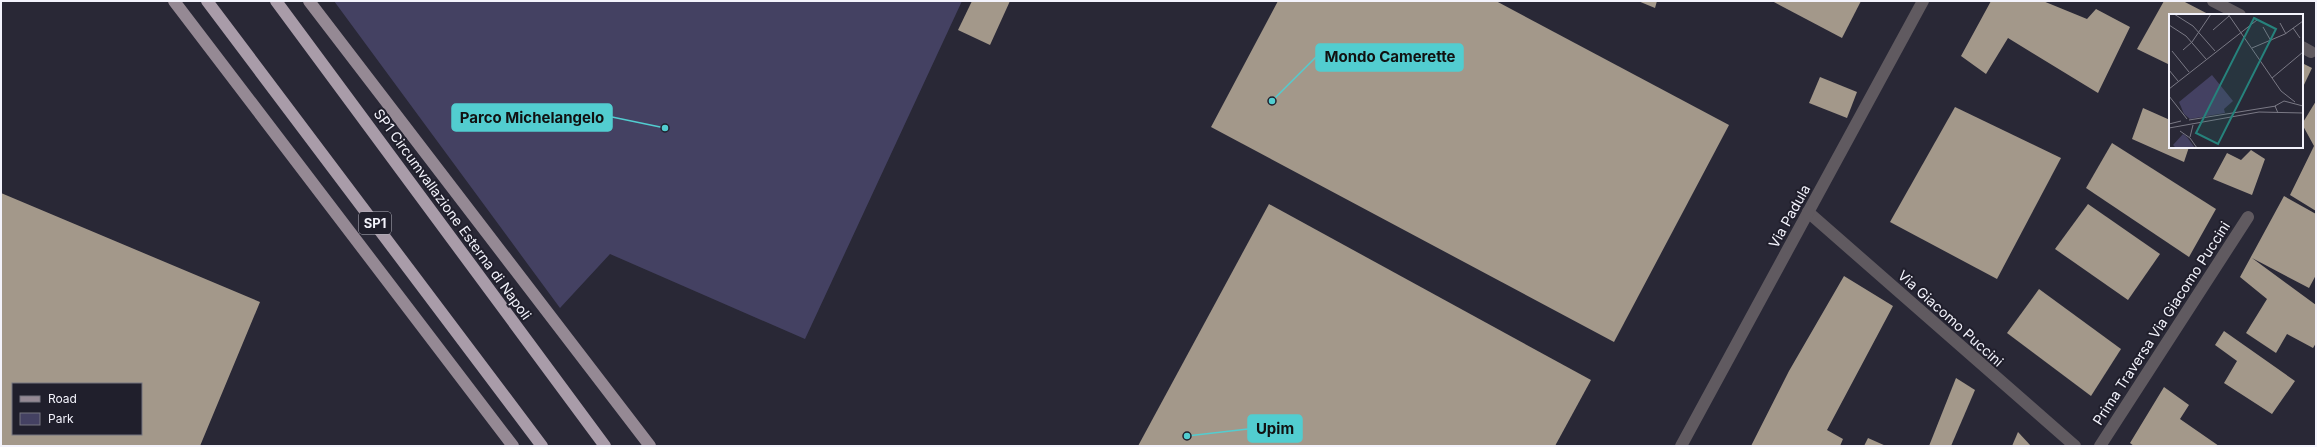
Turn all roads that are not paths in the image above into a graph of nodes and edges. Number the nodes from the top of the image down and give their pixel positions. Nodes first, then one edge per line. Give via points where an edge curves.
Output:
1 (174, 1) edge
2 (207, 1) edge
3 (276, 1) edge
4 (309, 1) edge
5 (1923, 1) edge
6 (2213, 1) edge
7 (2238, 14) edge
8 (1808, 212) junction
9 (2248, 217) dead end
10 (513, 446) edge
11 (542, 446) edge
12 (605, 446) edge
13 (650, 446) edge
14 (1680, 446) edge
15 (2075, 446) edge
16 (2100, 446) edge

1 - 10 main road
2 - 11 highway, SP1
3 - 12 highway, SP1 Circumvallazione Esterna di Napoli
4 - 13 main road
5 - 8 street, Via Padula
6 - 7 street
8 - 14 street, Via Padula
8 - 15 street, Via Giacomo Puccini
9 - 16 street, Prima Traversa Via Giacomo Puccini

